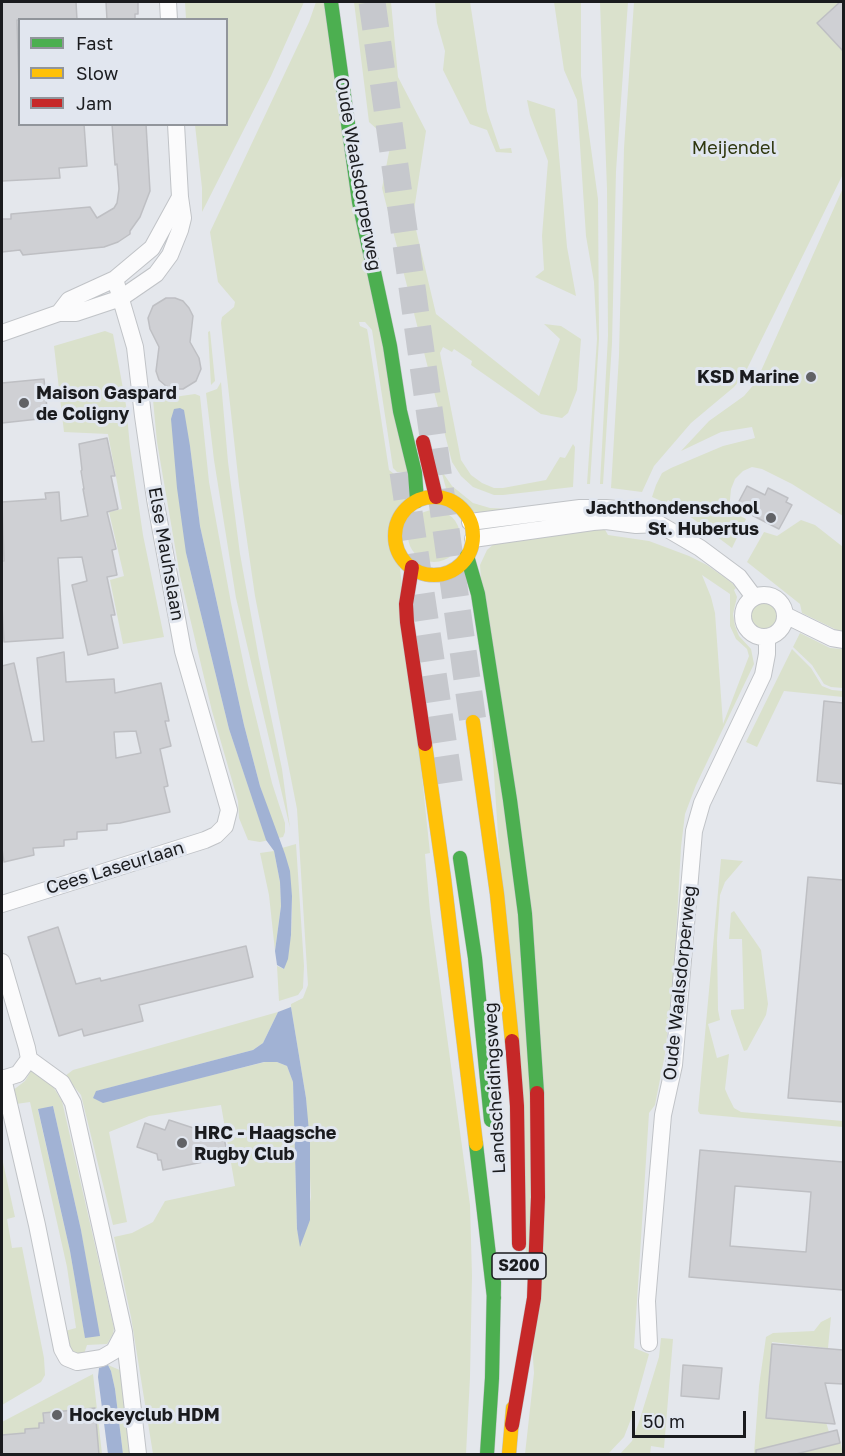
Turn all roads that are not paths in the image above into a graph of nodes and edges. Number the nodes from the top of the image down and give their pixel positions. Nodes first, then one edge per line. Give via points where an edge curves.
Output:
1 (168, 2) edge
2 (331, 2) edge
3 (169, 18) edge
4 (176, 126) edge
5 (180, 197) junction
6 (152, 248) junction
7 (170, 255) junction
8 (115, 279) junction
9 (121, 298) junction
10 (59, 313) junction
11 (3, 329) edge
12 (390, 346) junction
13 (414, 408) dead end
14 (419, 428) dead end
15 (436, 497) junction
16 (417, 501) junction
17 (471, 530) junction
18 (467, 556) junction
19 (412, 567) junction
20 (754, 597) junction
21 (785, 615) junction
22 (767, 637) junction
23 (843, 640) edge
24 (473, 722) tunnel mouth
25 (225, 826) joint
26 (458, 841) dead end
27 (2, 904) edge
28 (2, 962) edge
29 (29, 1059) junction
30 (486, 1060) junction
31 (2, 1078) edge
32 (517, 1123) junction
33 (491, 1131) dead end
34 (492, 1162) dead end
35 (519, 1262) dead end
36 (494, 1298) junction
37 (518, 1314) dead end
38 (124, 1332) junction
39 (650, 1343) dead end
40 (512, 1425) junction
41 (138, 1455) edge
42 (487, 1455) edge
43 (509, 1455) edge

1 - 3 street
2 - 12 main road, Oude Waalsdorperweg via 359,202
4 - 5 street
5 - 6 street
5 - 7 street via 183,218
6 - 7 street
6 - 8 street
7 - 9 street via 156,274
8 - 9 street, Else Mauhslaan
8 - 10 street via 69,300
9 - 10 street via 76,313
9 - 25 street, Else Mauhslaan via 135,346 155,499 183,651 226,796
10 - 11 street
12 - 13 main road, Oude Waalsdorperweg
12 - 16 main road, Oude Waalsdorperweg
14 - 15 main road
15 - 16 main road
15 - 17 main road via 457,505
16 - 19 main road via 399,520 395,537 400,554
17 - 18 main road
17 - 20 street via 594,507 641,511 732,572
18 - 19 main road via 445,573 424,573
18 - 40 main road via 478,594 512,812 525,914 538,1107 534,1298
19 - 36 main road via 407,622 444,878
20 - 21 street via 775,598
20 - 22 street via 743,613 745,626 754,635
21 - 22 street via 782,627
21 - 23 street
22 - 39 street, Oude Waalsdorperweg via 763,675 702,803 694,831 674,1065 661,1138 647,1301
24 - 32 main road, Landscheidingsweg / S200 via 499,916
25 - 27 street, Cees Laseurlaan via 205,840
26 - 30 main road, Landscheidingsweg / S200
28 - 29 street
29 - 31 street via 18,1074
29 - 38 street via 62,1083 73,1103
30 - 32 main road, S200
30 - 33 main road, Landscheidingsweg / S200
31 - 38 street via 62,1349 67,1358 77,1362 102,1358 114,1351
32 - 35 main road, Landscheidingsweg / S200
34 - 36 main road, Landscheidingsweg / S200
36 - 42 main road, Landscheidingsweg / S200
37 - 40 main road
38 - 41 street
40 - 43 main road

